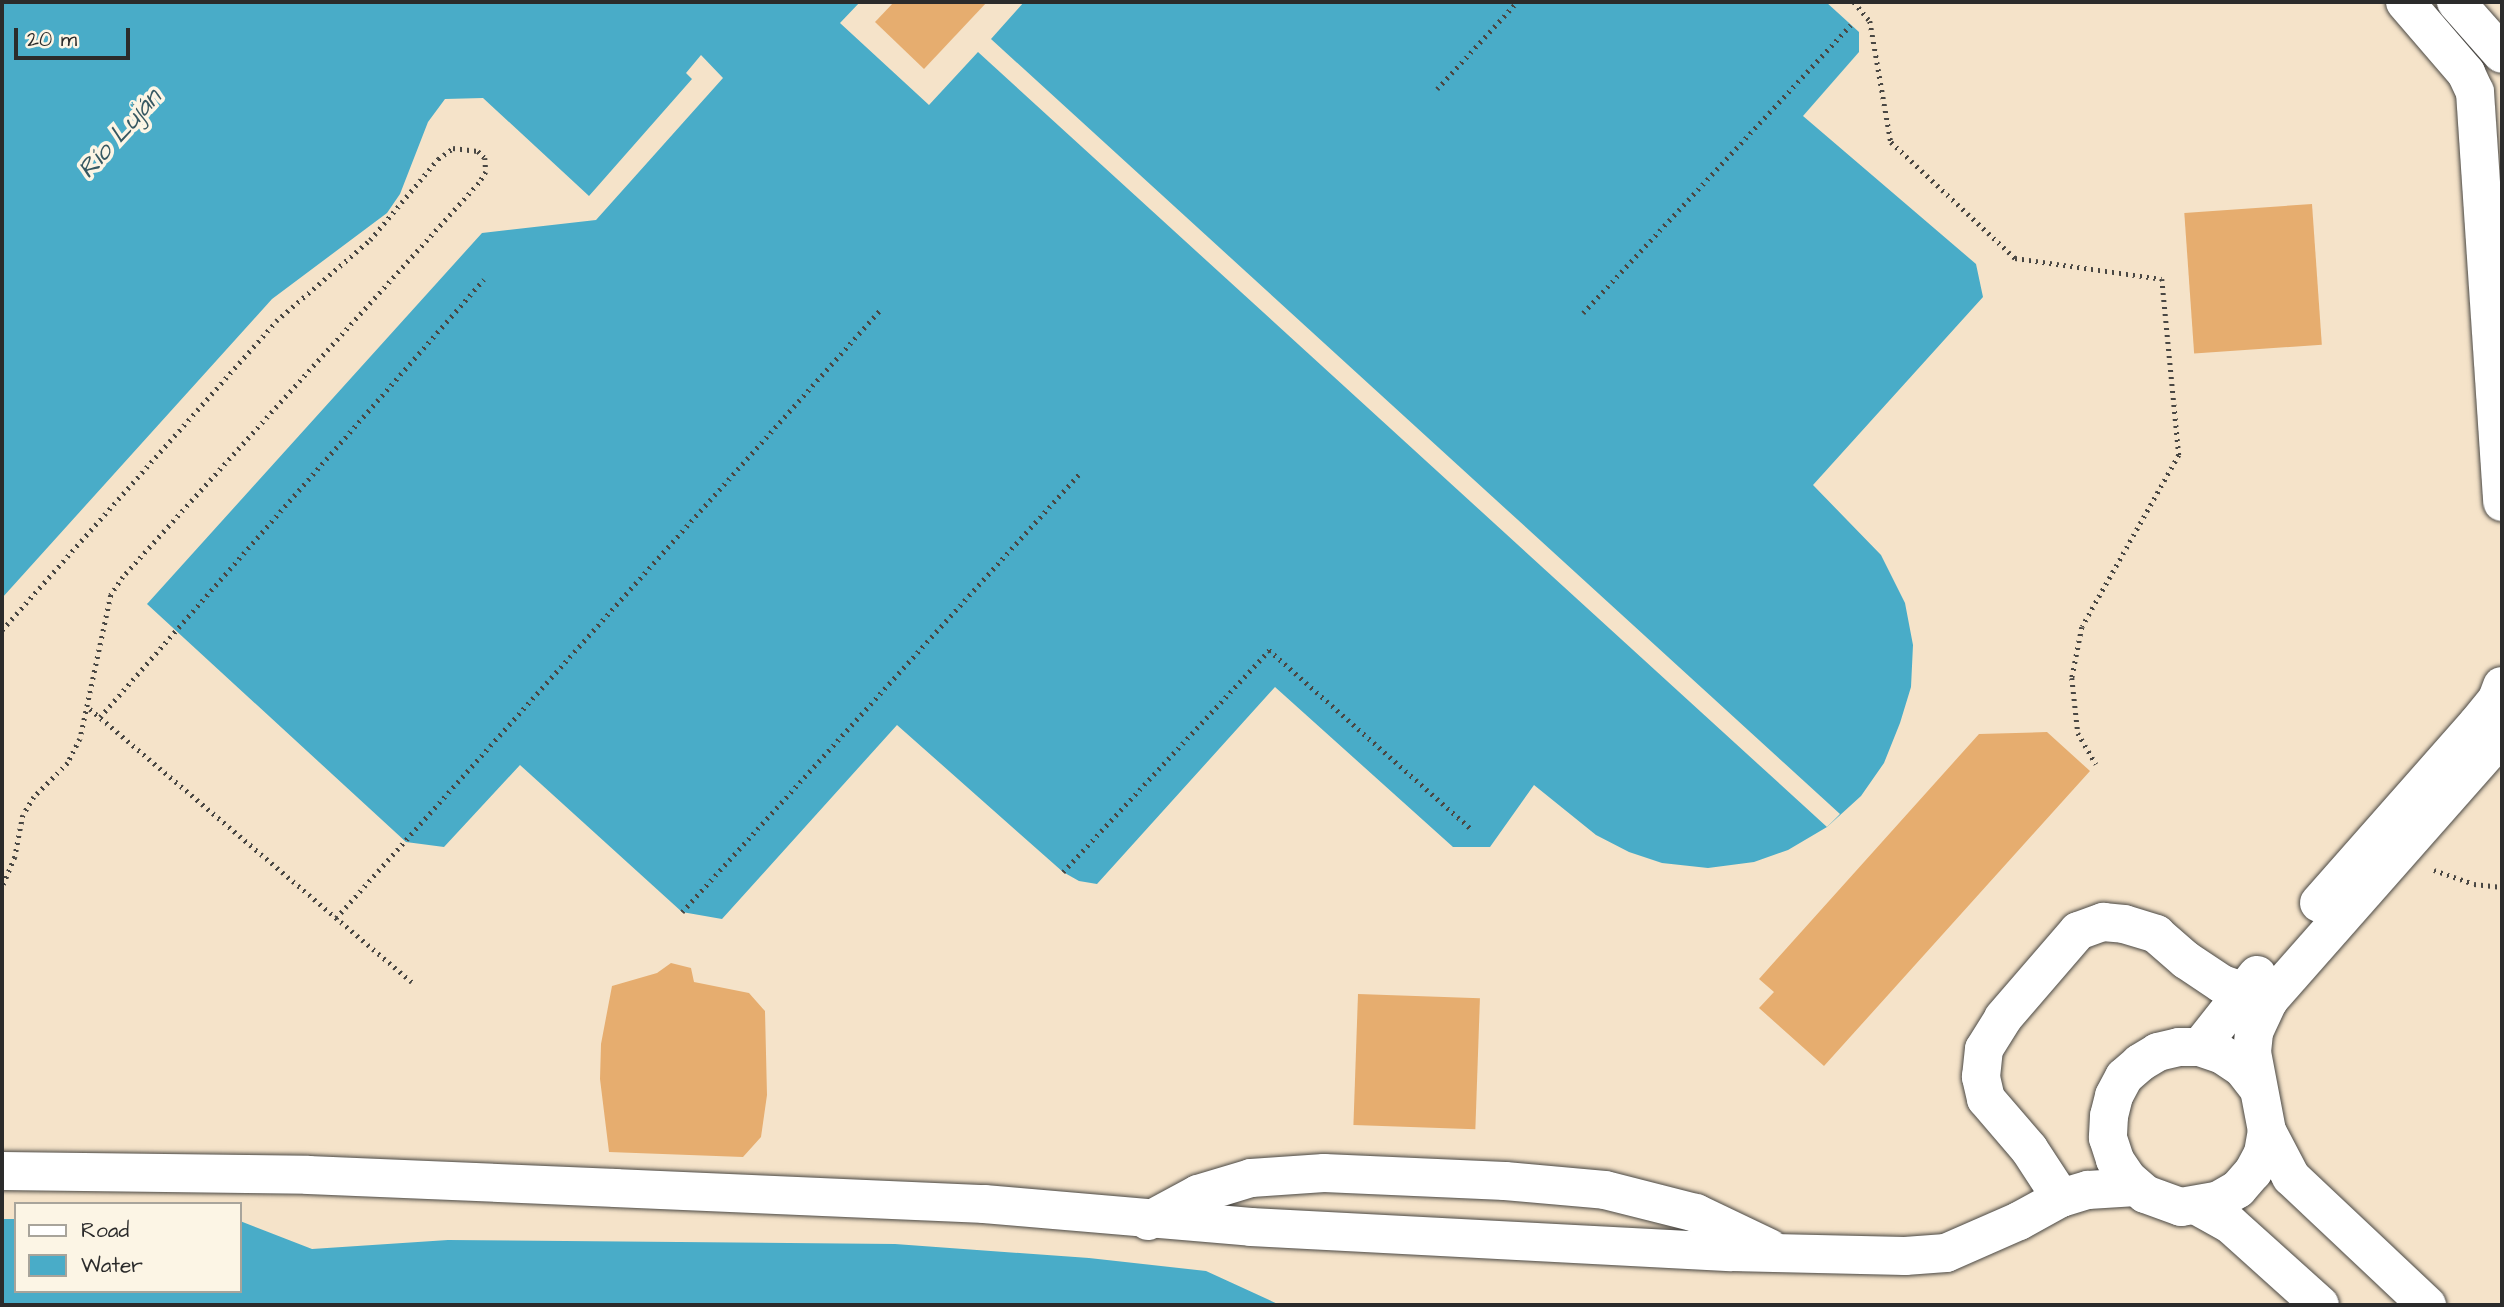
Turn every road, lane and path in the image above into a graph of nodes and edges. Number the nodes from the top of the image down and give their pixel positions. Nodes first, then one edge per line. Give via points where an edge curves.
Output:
1 (1517, 2) edge
2 (1854, 2) edge
3 (2405, 2) edge
4 (2456, 2) edge
5 (1851, 25) dead end
6 (2502, 54) edge
7 (2488, 86) edge
8 (1437, 89) dead end
9 (2495, 261) edge
10 (484, 279) dead end
11 (880, 310) dead end
12 (1583, 313) dead end
13 (1081, 472) dead end
14 (2502, 502) edge
15 (2, 630) edge
16 (2502, 686) edge
17 (89, 708) junction
18 (100, 718) junction
19 (2502, 736) edge
20 (2096, 764) dead end
21 (1471, 829) dead end
22 (2398, 854) junction
23 (1063, 872) dead end
24 (2502, 887) edge
25 (2, 888) edge
26 (682, 912) dead end
27 (336, 918) junction
28 (412, 982) dead end
29 (2255, 996) junction
30 (2200, 1047) junction
31 (2257, 1087) junction
32 (2267, 1131) junction
33 (2108, 1138) junction
34 (2, 1171) edge
35 (2136, 1187) junction
36 (2061, 1198) junction
37 (2197, 1206) junction
38 (1148, 1221) junction
39 (1780, 1253) junction
40 (2320, 1305) edge
41 (2427, 1305) edge

1 - 8 path
2 - 20 path via 1870,21 1891,142 2015,258 2162,279 2179,455 2082,627 2072,678 2078,733
3 - 7 street via 2466,73
4 - 6 street
5 - 12 path
7 - 9 street
9 - 14 street
10 - 18 path
11 - 27 path
13 - 26 path
15 - 17 path via 276,321 370,240 438,159 453,148 478,151 485,158 486,172 479,183 123,577 106,610
16 - 29 street via 2497,699
17 - 18 path
17 - 25 path via 68,763 23,815 15,857
18 - 27 path
19 - 22 street
21 - 23 path via 1269,650
22 - 24 path via 2474,884
22 - 29 street
27 - 28 path
29 - 30 street
29 - 31 street via 2252,1052
29 - 36 street via 2186,960 2156,934 2102,922 2078,931 2003,1018 1984,1049 1982,1077 1986,1099 2029,1149
30 - 31 street via 2242,1068
30 - 33 street via 2158,1052 2124,1077 2111,1106
31 - 32 street
32 - 37 street via 2263,1153 2238,1189
32 - 41 street via 2291,1177
33 - 35 street via 2115,1160
33 - 36 street via 2095,1162
34 - 38 street via 308,1175 616,1188 984,1205
35 - 36 street via 2088,1190
35 - 37 street via 2165,1203
36 - 39 street via 1946,1253
37 - 40 street via 2230,1224
38 - 39 street
38 - 39 street via 1198,1194 1251,1178 1324,1173 1505,1181 1605,1190 1696,1213

